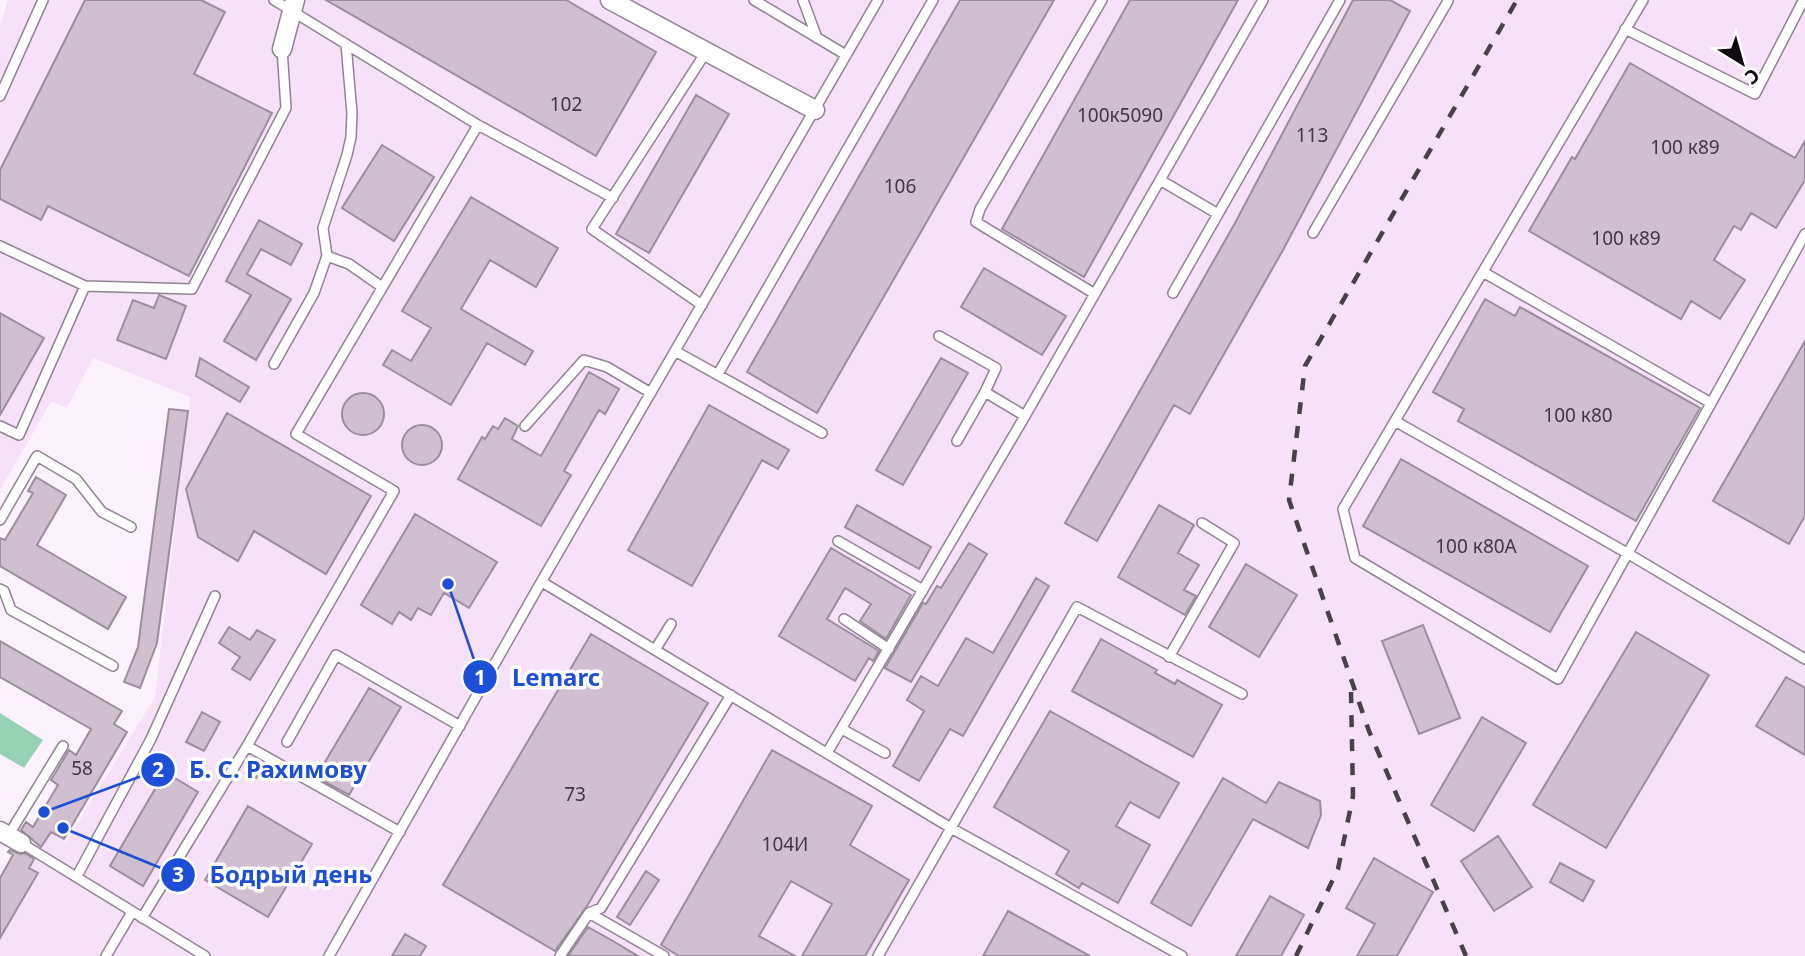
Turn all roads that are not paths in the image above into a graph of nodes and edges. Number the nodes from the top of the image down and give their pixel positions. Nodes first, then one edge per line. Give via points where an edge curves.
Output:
1 (43, 0) edge
2 (275, 0) edge
3 (610, 0) edge
4 (754, 0) edge
5 (803, 0) edge
6 (878, 0) edge
7 (933, 0) edge
8 (1102, 0) edge
9 (1262, 0) edge
10 (1340, 0) edge
11 (1448, 0) edge
12 (1643, 0) edge
13 (1801, 3) edge
14 (293, 5) edge
15 (1626, 29) junction
16 (817, 38) junction
17 (346, 44) junction
18 (282, 49) joint
19 (706, 52) junction
20 (846, 55) junction
21 (0, 96) edge
22 (814, 110) junction
23 (478, 125) junction
24 (1160, 180) junction
25 (612, 198) junction
26 (1218, 214) junction
27 (1313, 233) dead end
28 (1805, 234) edge
29 (0, 246) edge
30 (327, 256) junction
31 (1483, 272) junction
32 (85, 286) junction
33 (383, 287) junction
34 (1173, 293) dead end
35 (1095, 294) junction
36 (702, 305) junction
37 (939, 336) dead end
38 (676, 351) junction
39 (274, 364) dead end
40 (718, 374) junction
41 (985, 392) junction
42 (651, 393) junction
43 (1711, 403) junction
44 (1025, 416) junction
45 (1395, 421) junction
46 (0, 426) edge
47 (525, 426) dead end
48 (822, 433) dead end
49 (957, 441) dead end
50 (0, 520) edge
51 (1202, 523) dead end
52 (131, 527) dead end
53 (838, 541) dead end
54 (1627, 553) junction
55 (542, 582) junction
56 (0, 589) edge
57 (923, 590) junction
58 (215, 596) dead end
59 (844, 618) dead end
60 (671, 624) dead end
61 (889, 649) junction
62 (655, 650) junction
63 (1169, 657) junction
64 (1805, 659) edge
65 (113, 666) dead end
66 (1242, 694) dead end
67 (732, 695) junction
68 (460, 726) junction
69 (842, 729) junction
70 (286, 742) dead end
71 (63, 746) dead end
72 (247, 746) junction
73 (827, 753) junction
74 (885, 753) dead end
75 (951, 828) junction
76 (400, 832) junction
77 (10, 836) edge
78 (77, 876) junction
79 (132, 912) junction
80 (589, 913) junction
81 (142, 918) junction
82 (106, 956) edge
83 (205, 956) edge
84 (330, 956) edge
85 (560, 956) edge
86 (664, 956) edge
87 (878, 956) edge
88 (1182, 956) edge

1 - 21 lane
2 - 14 lane
3 - 19 street
4 - 16 lane
5 - 16 lane
6 - 20 lane
7 - 40 lane
8 - 35 lane via 976,222
9 - 24 lane
10 - 26 lane
11 - 27 lane
12 - 15 lane
13 - 15 lane via 1755,94
14 - 17 lane
14 - 18 street
15 - 31 lane
16 - 20 lane
17 - 23 lane
17 - 30 lane via 351,137 323,228
18 - 32 lane via 285,108 192,289
19 - 22 street
19 - 25 lane
20 - 22 lane
22 - 36 lane
23 - 25 lane
23 - 33 lane
24 - 26 lane
24 - 35 lane
25 - 36 lane via 592,229
26 - 34 lane
28 - 43 lane
29 - 32 lane
30 - 33 lane via 349,264
30 - 39 lane via 314,293
31 - 43 lane
31 - 45 lane
32 - 46 lane via 19,435
33 - 72 lane via 296,434 394,491
35 - 44 lane
36 - 38 lane
37 - 41 lane via 996,368
38 - 40 lane
38 - 42 lane
40 - 48 lane
41 - 44 lane
41 - 49 lane
42 - 47 lane via 607,367 584,360
42 - 55 lane
43 - 54 lane
44 - 57 lane
45 - 54 lane
45 - 54 lane via 1343,509 1355,558 1558,678
50 - 52 lane via 37,456 76,479 102,512
51 - 63 lane via 1234,542
53 - 57 lane
54 - 64 lane
55 - 62 lane
55 - 68 lane
56 - 65 lane via 11,610
57 - 61 lane
58 - 78 lane via 151,739
59 - 61 lane
60 - 62 lane
61 - 69 lane
62 - 67 lane
63 - 66 lane
63 - 75 lane via 1077,607
67 - 73 lane
67 - 80 lane via 601,908
68 - 70 lane via 336,655
68 - 76 lane
69 - 73 lane
69 - 74 lane
71 - 77 lane
72 - 76 lane
72 - 81 lane
73 - 75 lane
75 - 87 lane
75 - 88 lane
76 - 84 lane
77 - 78 lane
78 - 79 lane
79 - 81 lane
79 - 82 lane
80 - 85 lane
80 - 86 lane
81 - 83 lane

